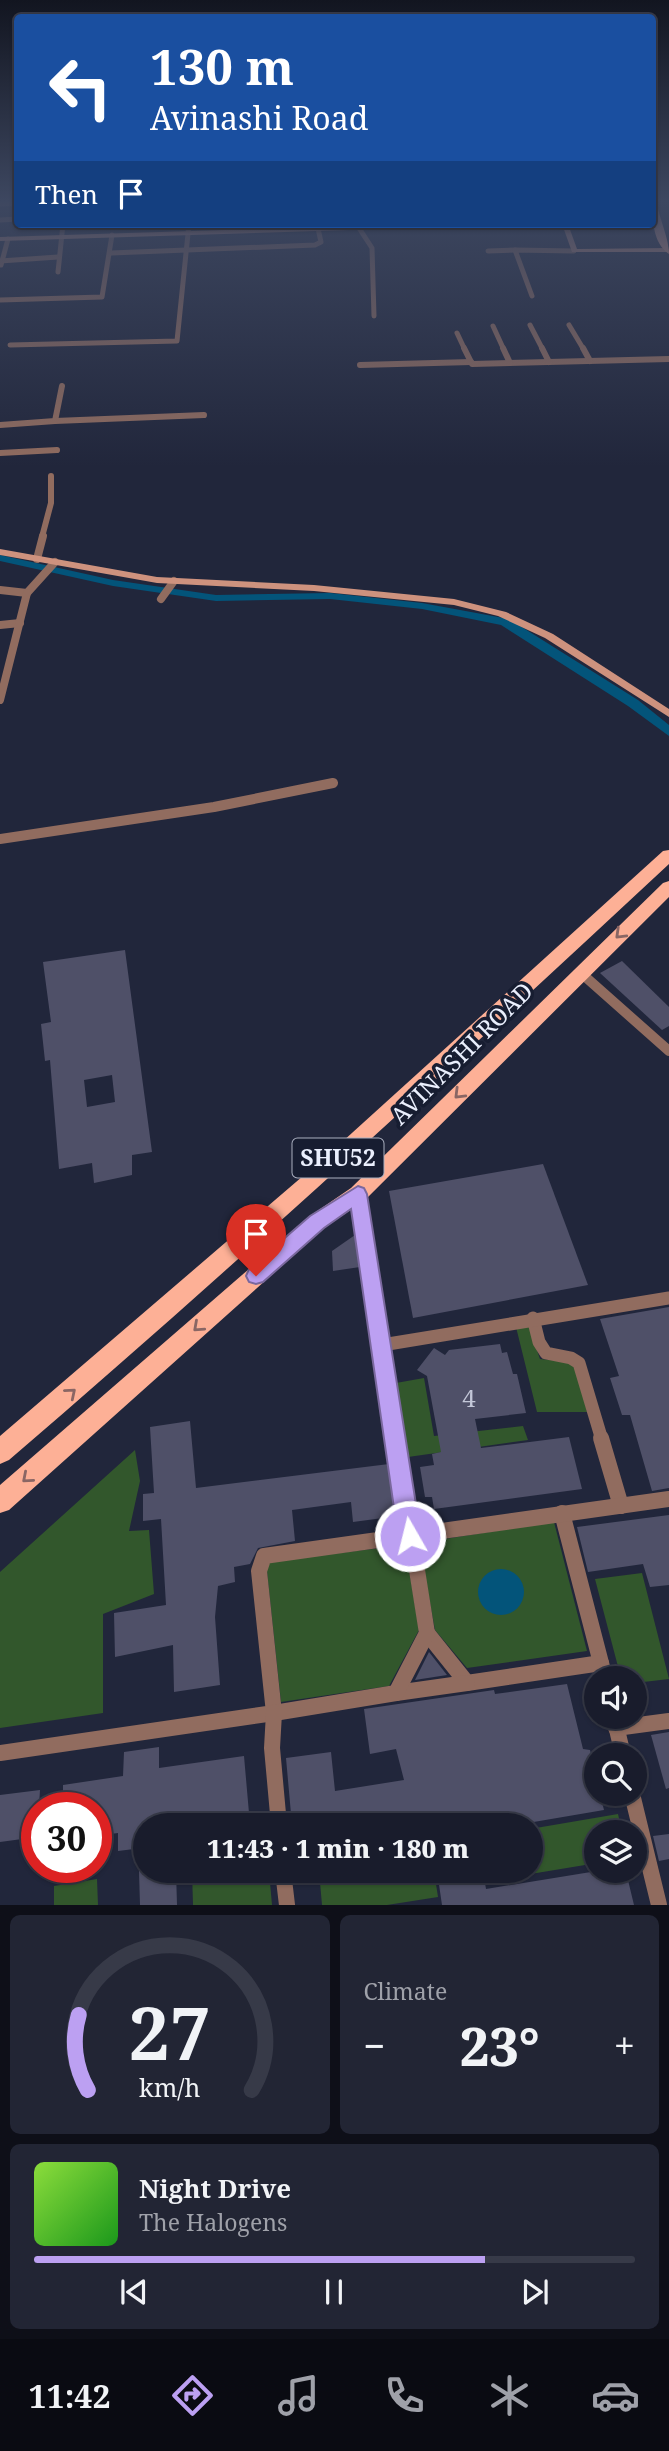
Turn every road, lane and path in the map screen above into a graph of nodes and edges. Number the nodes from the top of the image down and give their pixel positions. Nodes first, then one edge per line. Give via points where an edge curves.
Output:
1 (104, 289) edge
2 (183, 289) edge
3 (373, 289) edge
4 (529, 289) edge
5 (532, 296) dead end
6 (0, 300) edge
7 (374, 316) dead end
8 (530, 325) dead end
9 (569, 325) dead end
10 (493, 326) dead end
11 (457, 333) dead end
12 (10, 345) dead end
13 (669, 359) edge
14 (590, 361) junction
15 (471, 362) junction
16 (549, 362) junction
17 (510, 363) junction
18 (360, 365) dead end
19 (62, 386) dead end
20 (204, 415) dead end
21 (55, 421) junction
22 (0, 425) edge
23 (57, 450) dead end
24 (0, 453) edge
25 (51, 476) dead end
26 (0, 552) edge
27 (37, 559) junction
28 (54, 563) junction
29 (172, 584) junction
30 (0, 590) edge
31 (27, 593) junction
32 (163, 598) dead end
33 (20, 623) junction
34 (0, 625) edge
35 (0, 700) edge
36 (669, 713) edge
37 (333, 783) dead end
38 (0, 839) edge
39 (669, 855) edge
40 (669, 887) edge
41 (581, 973) junction
42 (669, 1051) edge
43 (358, 1194) junction
44 (669, 1298) edge
45 (533, 1318) junction
46 (382, 1345) junction
47 (0, 1452) edge
48 (0, 1500) edge
49 (669, 1500) edge
50 (621, 1506) junction
51 (562, 1513) junction
52 (410, 1536) junction
53 (427, 1633) junction
54 (602, 1666) edge
55 (584, 1673) edge
56 (467, 1683) junction
57 (396, 1693) junction
58 (274, 1713) junction
59 (669, 1721) edge
60 (647, 1722) edge
61 (0, 1753) edge
62 (635, 1806) edge
63 (278, 1813) edge
64 (285, 1883) edge
65 (287, 1905) edge
66 (659, 1905) edge

1 - 6 street via 102,297
2 - 12 street via 178,337
3 - 7 street
4 - 5 street
8 - 16 street
9 - 14 street
10 - 17 street
11 - 15 street
13 - 14 street
14 - 16 street
15 - 17 street
15 - 18 street
16 - 17 street
19 - 21 street
20 - 21 street
21 - 22 street
23 - 24 street
25 - 27 street via 51,503
26 - 27 street
27 - 28 street
28 - 29 street
28 - 31 street
29 - 32 street
29 - 36 street via 314,587 454,602 502,614 549,635
30 - 31 street
31 - 33 street
33 - 34 street
33 - 35 street
37 - 38 street via 214,807
47 -> 39 main road, AVINASHI ROAD / SHU52 via 173,1307
40 -> 41 main road, AVINASHI ROAD / SHU52
41 - 42 street
41 -> 43 main road, AVINASHI ROAD / SHU52
43 - 46 street
43 -> 48 main road, AVINASHI ROAD / SHU52 via 317,1222
44 - 45 street
45 - 46 street
45 - 50 street via 546,1353 579,1363
46 - 52 street
49 - 50 street
50 - 51 street
51 - 52 street
51 - 54 street
52 - 53 street
52 - 58 street via 264,1556 259,1571
53 - 56 street
53 - 57 street
55 - 56 street
56 - 57 street
57 - 58 street
58 - 61 street
58 - 63 street
59 - 60 street
62 - 66 street
64 - 65 street

